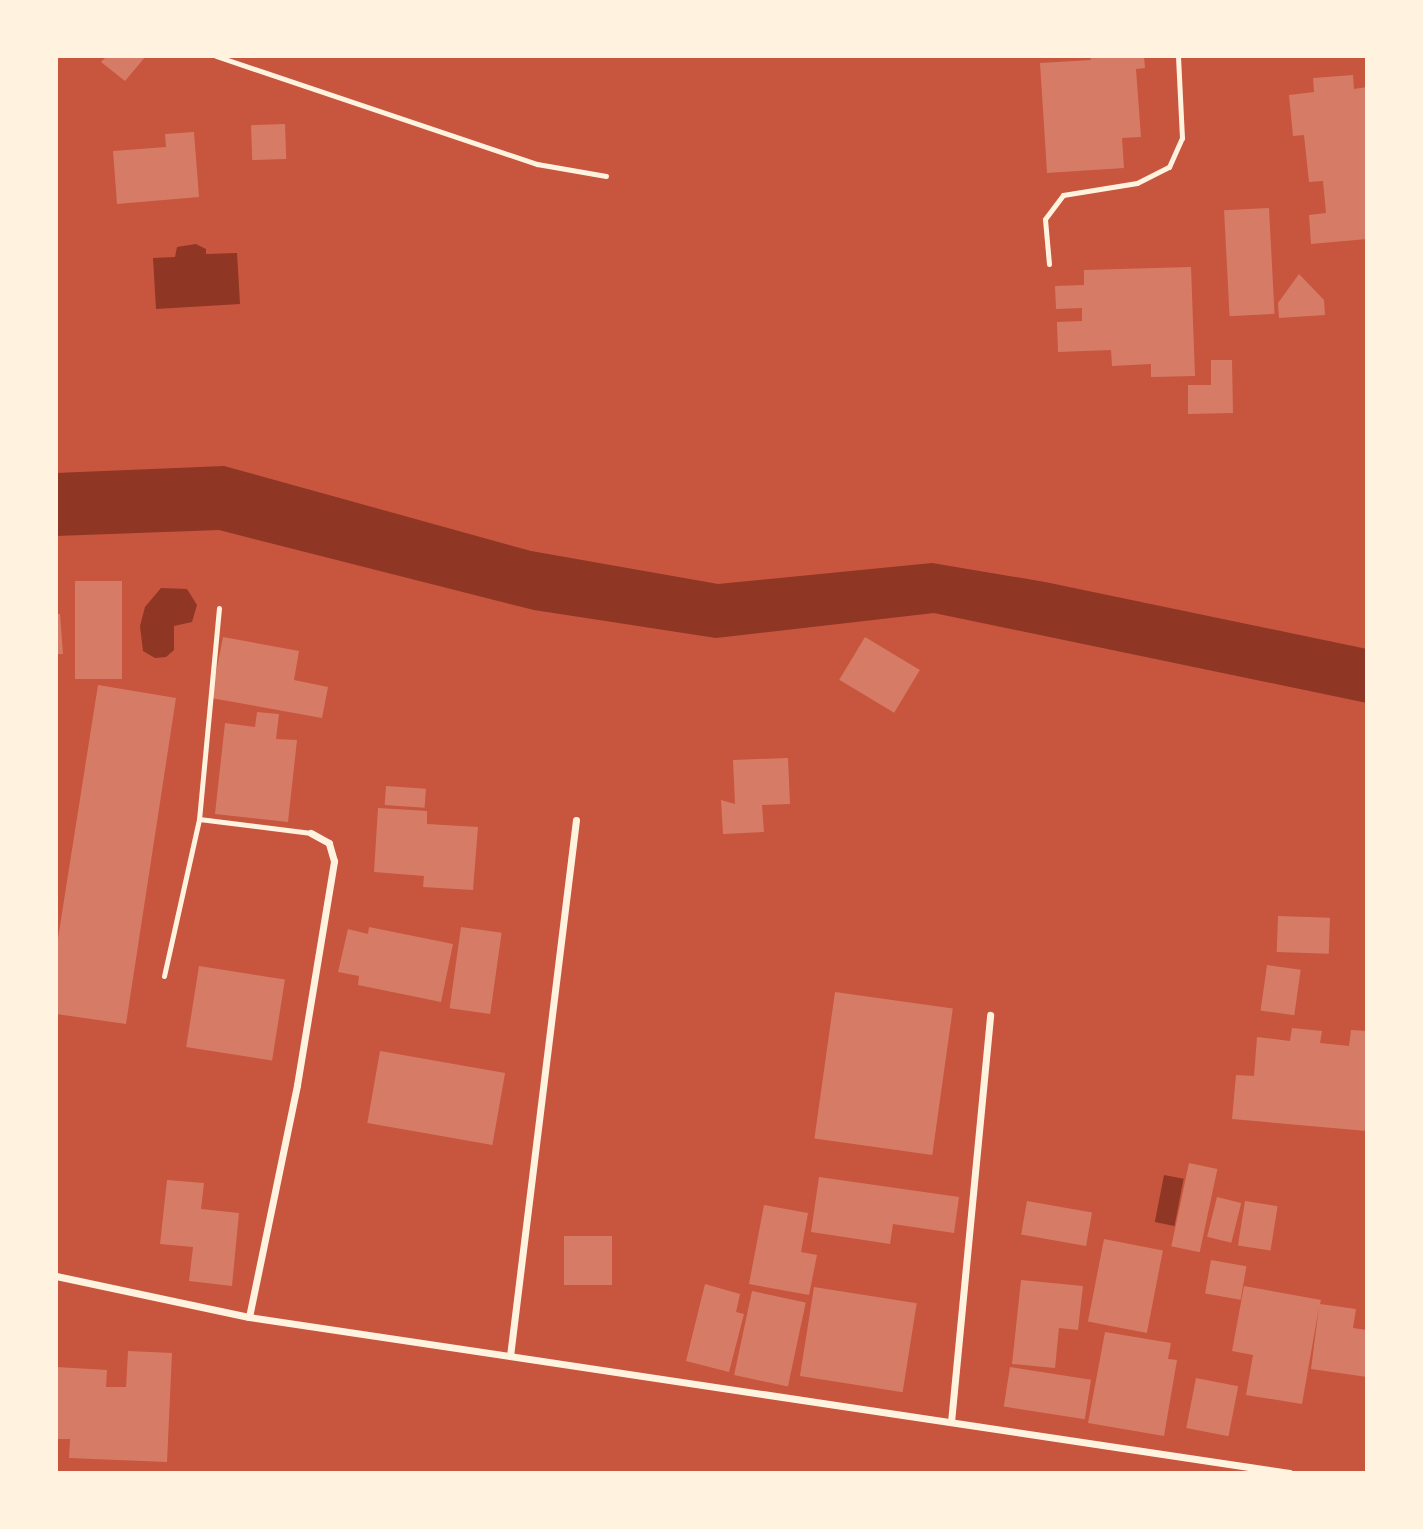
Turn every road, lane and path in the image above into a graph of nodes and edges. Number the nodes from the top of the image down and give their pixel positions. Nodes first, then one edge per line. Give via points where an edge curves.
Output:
1 (216, 56) edge
2 (1178, 56) edge
3 (606, 176) dead end
4 (1049, 264) dead end
5 (219, 608) dead end
6 (199, 819) junction
7 (576, 820) dead end
8 (311, 832) joint
9 (164, 976) dead end
10 (990, 1016) dead end
11 (56, 1276) edge
12 (249, 1317) junction
13 (510, 1356) junction
14 (951, 1422) junction
15 (1251, 1470) edge
16 (1289, 1473) edge

1 - 3 lane via 537,163
2 - 4 lane via 1182,138 1169,167 1137,183 1063,195 1045,219
5 - 6 lane
6 - 8 lane
6 - 9 lane
7 - 13 street
8 - 12 street via 330,843 334,861 297,1085
10 - 14 street
11 - 12 street
12 - 13 street
13 - 14 street
14 - 15 street
15 - 16 street

